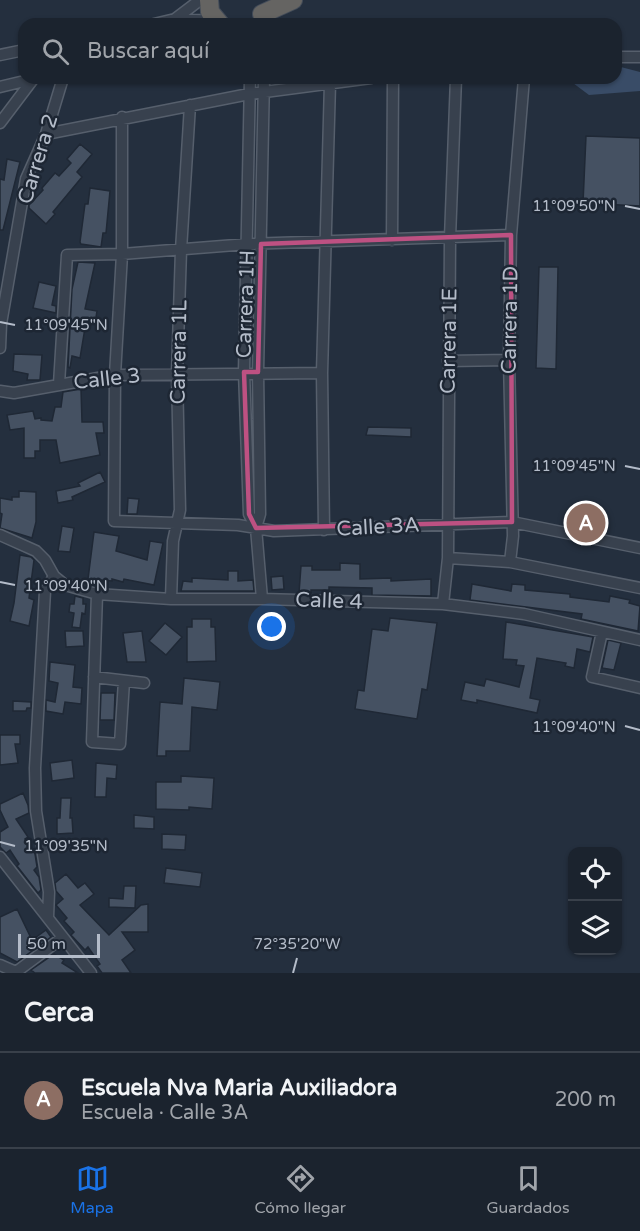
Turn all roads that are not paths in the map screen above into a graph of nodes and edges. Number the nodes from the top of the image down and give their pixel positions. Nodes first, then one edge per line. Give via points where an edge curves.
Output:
1 (200, 0) edge
2 (209, 0) edge
3 (292, 0) edge
4 (260, 16) edge
5 (178, 18) edge
6 (214, 18) edge
7 (18, 51) edge
8 (0, 55) edge
9 (622, 57) edge
10 (640, 57) edge
11 (18, 82) edge
12 (29, 84) edge
13 (61, 84) edge
14 (250, 84) edge
15 (264, 84) edge
16 (322, 84) edge
17 (330, 84) edge
18 (393, 84) edge
19 (456, 84) edge
20 (524, 84) edge
21 (0, 87) edge
22 (264, 91) junction
23 (249, 94) junction
24 (190, 105) junction
25 (122, 117) junction
26 (0, 123) edge
27 (45, 134) junction
28 (511, 235) junction
29 (450, 238) junction
30 (392, 240) junction
31 (325, 243) junction
32 (248, 244) junction
33 (261, 244) junction
34 (181, 250) junction
35 (122, 254) junction
36 (0, 348) edge
37 (508, 360) junction
38 (448, 361) junction
39 (244, 372) junction
40 (258, 372) junction
41 (322, 373) junction
42 (177, 374) junction
43 (116, 375) junction
44 (59, 384) junction
45 (0, 392) edge
46 (512, 522) junction
47 (176, 524) junction
48 (448, 524) junction
49 (256, 528) junction
50 (324, 530) junction
51 (0, 535) edge
52 (640, 548) edge
53 (448, 558) junction
54 (510, 562) junction
55 (54, 576) junction
56 (640, 588) edge
57 (97, 594) junction
58 (171, 599) junction
59 (261, 599) junction
60 (443, 604) junction
61 (602, 632) junction
62 (640, 640) edge
63 (94, 677) junction
64 (124, 681) junction
65 (144, 683) dead end
66 (640, 688) edge
67 (0, 858) edge
68 (48, 917) junction
69 (62, 938) junction
70 (0, 965) edge
71 (16, 972) edge
72 (91, 973) edge

1 - 5 street
2 - 6 highway
3 - 4 highway
7 - 8 street
9 - 10 street
11 - 21 street
12 - 26 street
13 - 27 street, Carrera 2
14 - 23 street, Carrera 1H
15 - 22 street, Carrera 1H
16 - 22 street
17 - 31 street
18 - 30 street
19 - 29 street, Carrera 1E
20 - 28 street, Carrera 1D
22 - 23 street
22 - 33 street, Carrera 1H
23 - 24 street
23 - 32 street, Carrera 1H
24 - 25 street
24 - 34 street, Carrera 1L
25 - 27 street
25 - 35 street
27 - 36 street, Carrera 2 via 27,179
28 - 29 street
28 - 37 street, Carrera 1D
29 - 30 street
29 - 38 street, Carrera 1E
30 - 31 street
31 - 33 street
31 - 41 street
32 - 33 street
32 - 34 street
32 - 39 street, Carrera 1H
33 - 40 street, Carrera 1H
34 - 35 street
34 - 42 street, Carrera 1L
35 - 43 street
35 - 44 street via 67,255
37 - 38 street
37 - 46 street, Carrera 1D
38 - 48 street, Carrera 1E
39 - 40 street, Calle 3
39 - 42 street, Calle 3
39 - 49 street, Carrera 1H via 249,514
40 - 41 street, Calle 3
40 - 49 street, Carrera 1H via 260,514
41 - 50 street
42 - 43 street, Calle 3
42 - 47 street, Carrera 1L via 180,510
43 - 44 street, Calle 3
43 - 47 street, Calle 3A via 114,522
44 - 45 street, Calle 3
46 - 48 street, Calle 3A
46 - 52 street, Calle 3A
46 - 54 street, Carrera 1D
47 - 49 street, Calle 3A
47 - 58 street, Carrera 1L
48 - 50 street, Calle 3A
48 - 53 street, Carrera 1E
49 - 50 street, Calle 3A
49 - 59 street, Carrera 1H
51 - 55 street, Calle 4 via 36,551
53 - 54 street
53 - 60 street, Carrera 1E
54 - 56 street
55 - 57 street, Calle 4 via 65,585
55 - 68 street via 45,591 35,768 36,811 49,892
57 - 58 street, Calle 4
57 - 63 street
58 - 59 street, Calle 4
59 - 60 street, Calle 4
60 - 61 street, Calle 4 via 524,614
61 - 62 street, Calle 4
61 - 66 street via 592,676
63 - 64 street
63 - 64 street via 92,742 120,744
64 - 65 street
67 - 68 street
68 - 69 street
69 - 71 street
69 - 72 street
70 - 71 street

